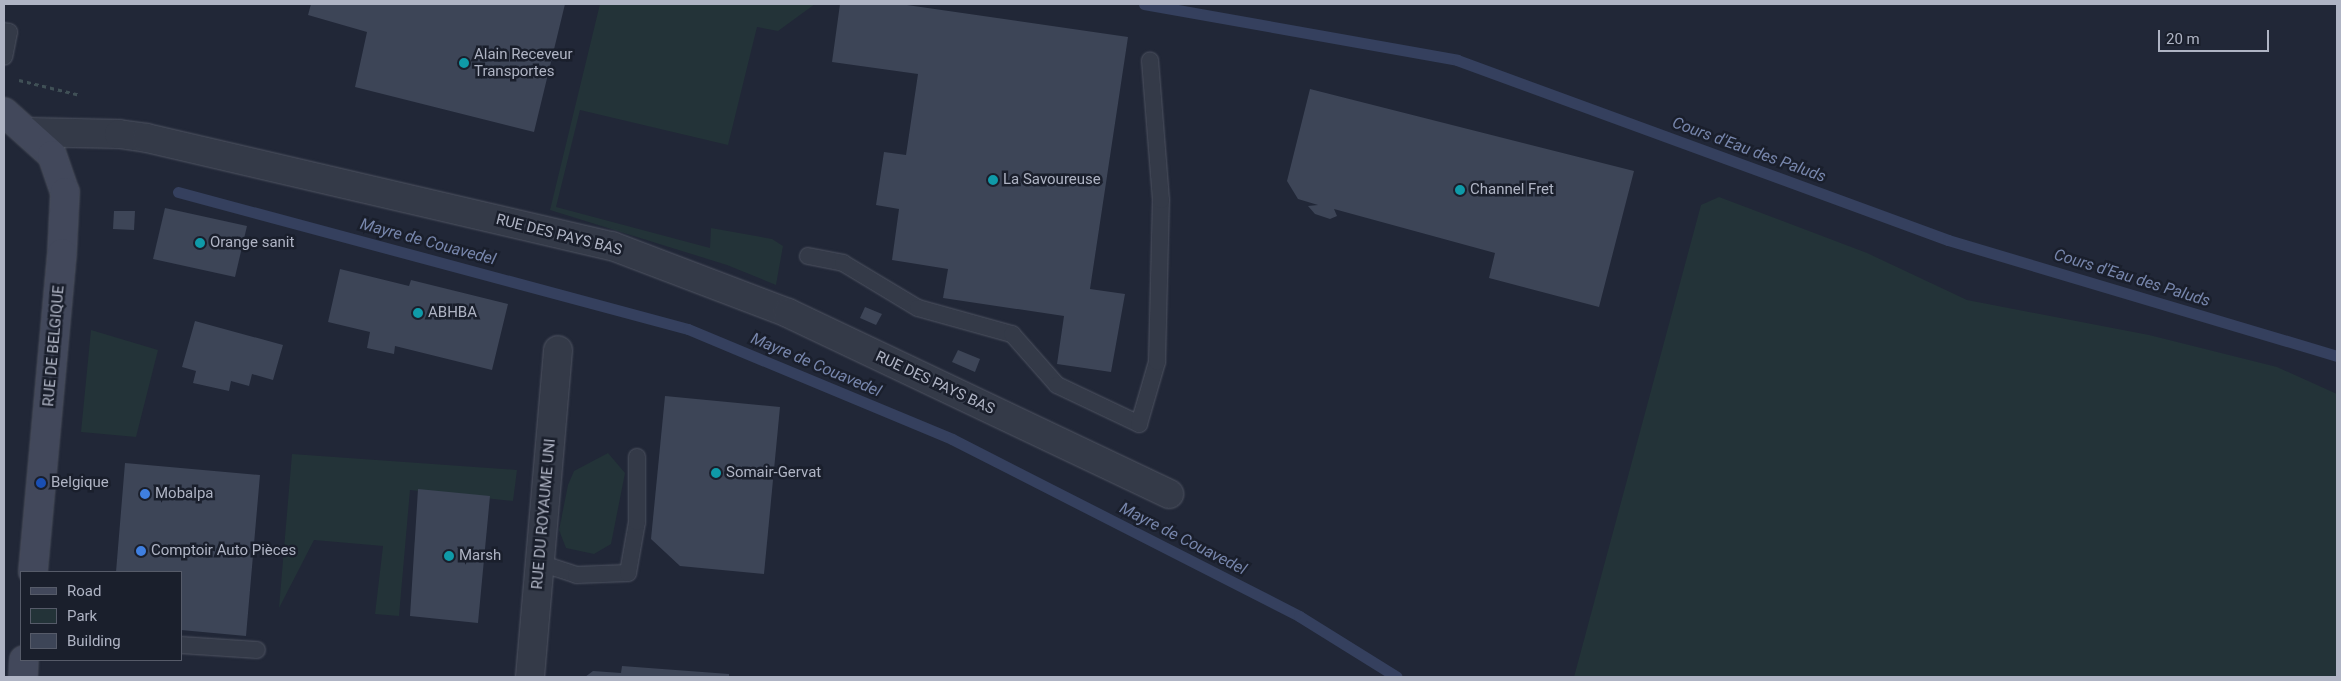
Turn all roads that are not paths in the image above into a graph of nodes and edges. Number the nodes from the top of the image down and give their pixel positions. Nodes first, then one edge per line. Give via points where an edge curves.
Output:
1 (4, 31) edge
2 (4, 56) edge
3 (1150, 60) dead end
4 (4, 112) edge
5 (29, 132) junction
6 (808, 256) dead end
7 (558, 350) dead end
8 (637, 457) dead end
9 (1169, 494) dead end
10 (540, 563) junction
11 (33, 571) edge
12 (182, 645) edge
13 (257, 650) dead end
14 (24, 661) edge
15 (23, 677) edge
16 (530, 677) edge

1 - 2 lane via 9,32
3 - 6 lane via 1161,200 1158,362 1139,424 1057,385 1012,334 918,308 843,263
4 - 5 street
5 - 9 street, RUE DES PAYS BAS via 119,134 147,138 612,246 788,312
5 - 11 street, RUE DE BELGIQUE via 52,155 65,192
7 - 10 street, RUE DU ROYAUME UNI
8 - 10 lane via 637,522 628,573 576,575
10 - 16 street, RUE DU ROYAUME UNI
12 - 13 lane
14 - 15 street

